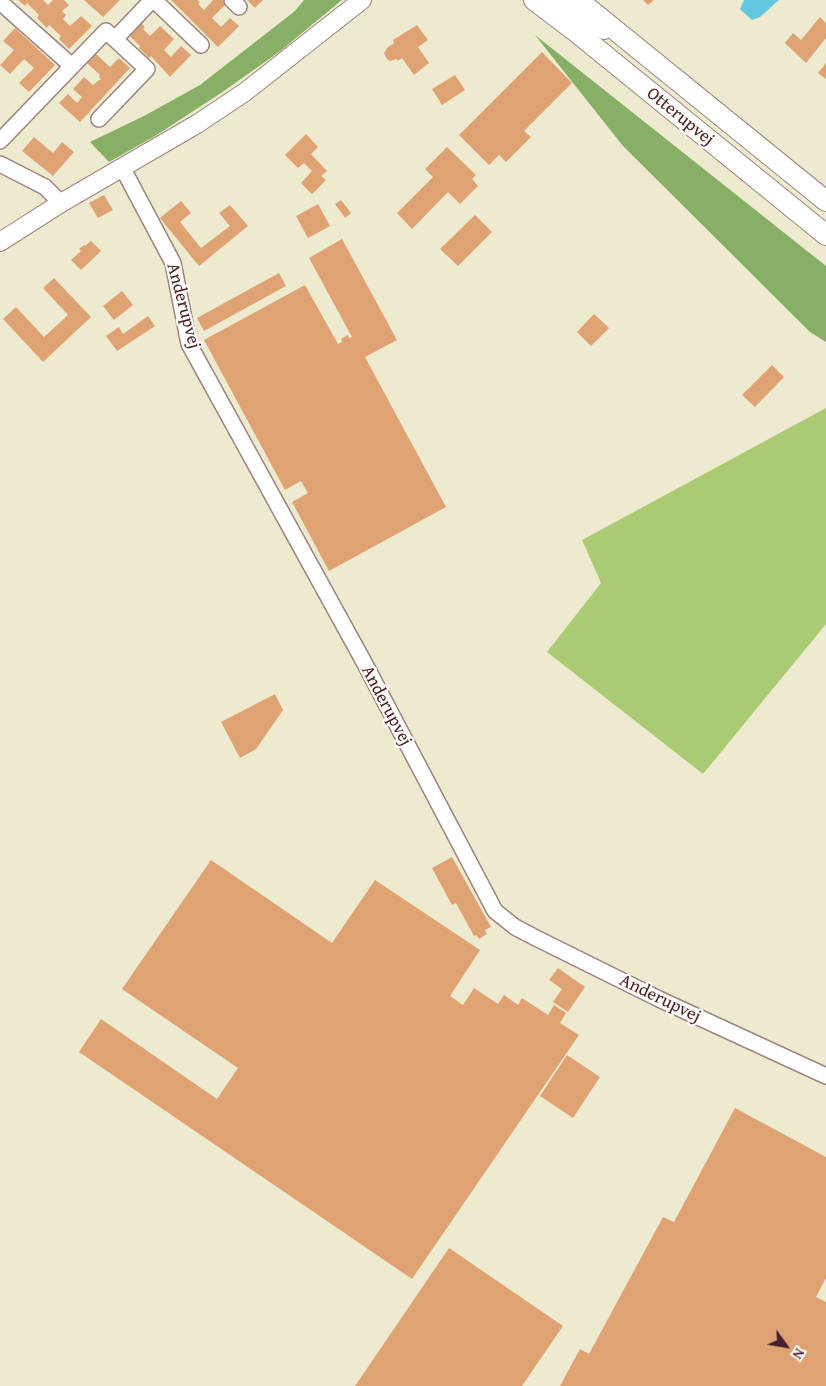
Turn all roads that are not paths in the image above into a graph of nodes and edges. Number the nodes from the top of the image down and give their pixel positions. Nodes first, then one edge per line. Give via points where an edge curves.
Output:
1 (153, 0) edge
2 (534, 0) edge
3 (558, 0) edge
4 (578, 0) edge
5 (358, 2) edge
6 (2, 7) edge
7 (115, 39) junction
8 (201, 44) dead end
9 (641, 52) junction
10 (72, 66) junction
11 (99, 119) dead end
12 (0, 141) edge
13 (0, 164) edge
14 (122, 167) junction
15 (826, 201) edge
16 (61, 203) junction
17 (826, 235) edge
18 (0, 242) edge
19 (826, 1076) edge

1 - 7 street
1 - 8 street
2 - 17 main road, Otterupvej
3 - 9 street
4 - 9 main road, Otterupvej
5 - 14 street via 245,92
6 - 10 street
7 - 10 street via 106,30
7 - 11 street via 147,70
9 - 15 main road, Otterupvej
10 - 12 street
13 - 16 street via 45,187
14 - 16 street
14 - 19 street, Anderupvej via 173,263 189,344 365,664 495,911 514,927 536,938
16 - 18 street

